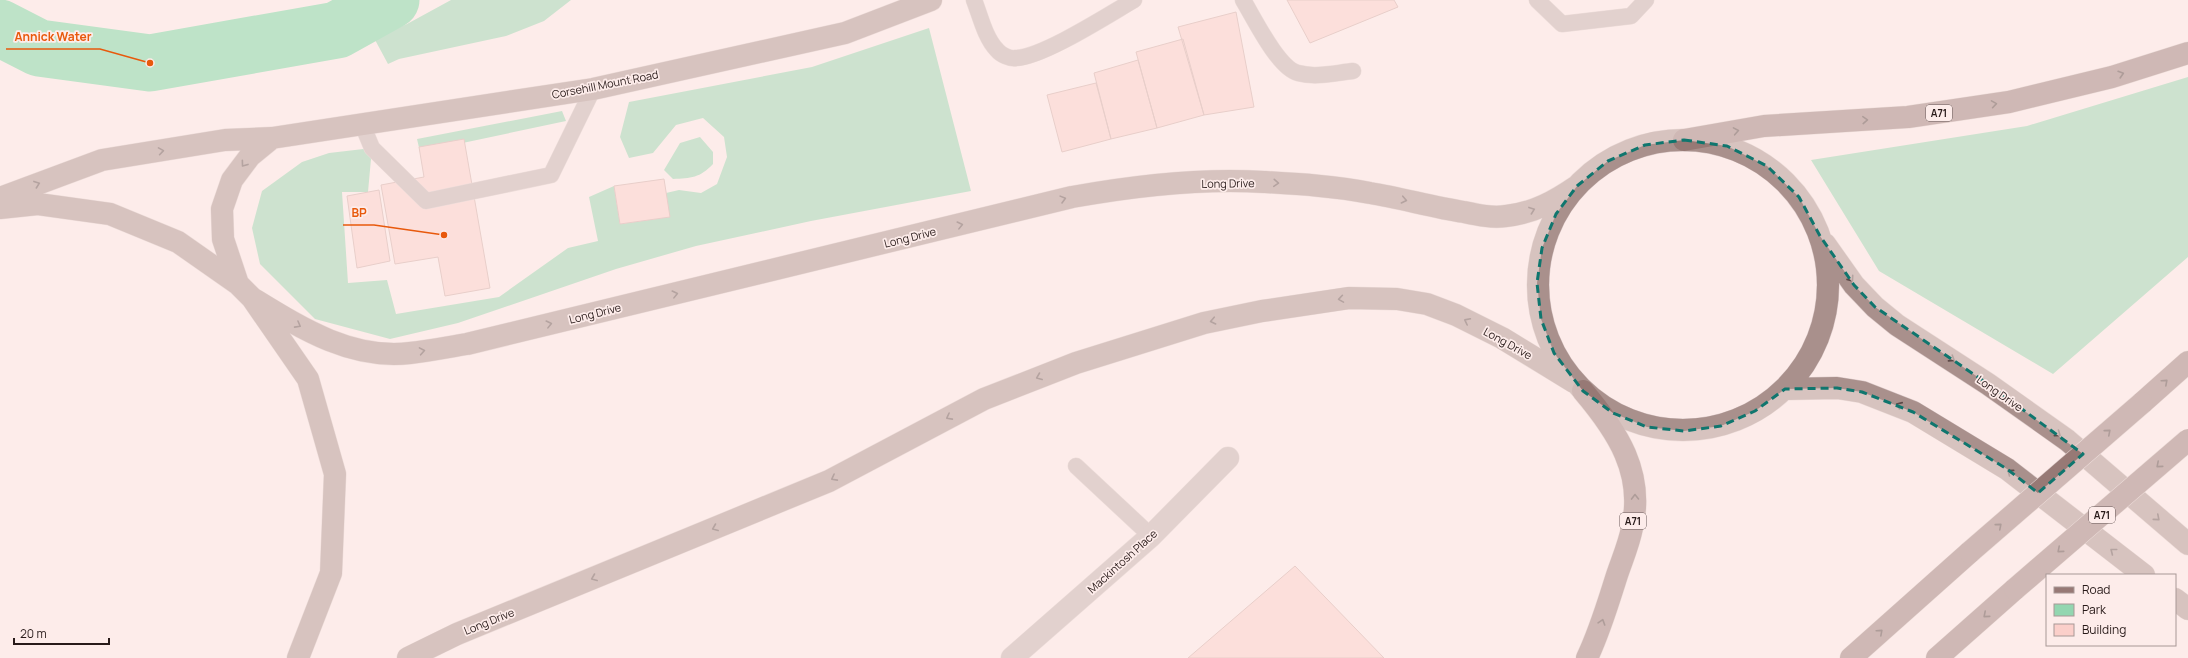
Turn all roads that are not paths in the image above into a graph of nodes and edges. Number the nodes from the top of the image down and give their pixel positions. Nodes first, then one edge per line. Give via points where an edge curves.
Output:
1 (931, 0) edge
2 (974, 0) edge
3 (1134, 0) edge
4 (1243, 0) edge
5 (1537, 0) edge
6 (1646, 0) edge
7 (2188, 53) edge
8 (1353, 71) dead end
9 (593, 89) junction
10 (362, 124) junction
11 (272, 138) junction
12 (1684, 140) junction
13 (1577, 186) junction
14 (0, 198) edge
15 (0, 208) edge
16 (1820, 236) junction
17 (245, 291) junction
18 (2188, 362) edge
19 (1579, 387) junction
20 (1785, 389) junction
21 (2188, 440) edge
22 (1228, 458) dead end
23 (1076, 466) dead end
24 (1151, 536) junction
25 (2188, 544) edge
26 (2143, 574) edge
27 (2176, 600) edge
28 (2188, 609) edge
29 (298, 658) edge
30 (408, 658) edge
31 (1012, 658) edge
32 (1587, 658) edge
33 (1851, 658) edge
34 (1937, 658) edge

1 - 9 main road, Corsehill Mount Road via 845,33
2 - 3 lane via 997,50 1015,59 1037,53
4 - 8 lane via 1283,63 1296,73 1311,75
5 - 6 lane via 1562,24 1631,16
12 -> 7 main road, A71 via 1764,126 1908,117 2009,102 2112,77
9 - 10 main road, Corsehill Mount Road
9 - 10 lane via 551,175 426,201 372,148
10 - 11 main road, Corsehill Mount Road
14 -> 11 main road, Corsehill Mount Road via 102,160 225,140
11 -> 17 main road via 250,156 232,180 222,209 223,239
12 - 13 main road via 1645,145 1608,160
12 - 16 main road via 1728,146 1767,166 1799,197
17 -> 13 main road, Long Drive via 297,326 332,343 367,352 409,354 467,344 1072,197 1122,188 1262,182 1369,192 1485,216 1505,217 1552,203
13 - 19 main road via 1556,214 1550,228 1542,248 1537,283 1542,319 1554,352
15 - 17 main road, Long Drive via 38,204 110,214 178,242
16 - 20 main road, Long Drive via 1828,277 1825,318 1810,356
16 -> 25 main road, Long Drive via 1854,285 1875,307 1897,325 1988,384 2067,440
17 - 29 main road via 308,379 335,474 331,573
33 -> 18 main road, bridge
19 - 20 main road, Long Drive via 1613,413 1647,427 1684,431 1721,426 1755,411
19 -> 30 main road, Long Drive via 1502,338 1456,315 1427,304 1397,299 1349,298 1262,311 1197,325 1076,363 984,399 829,481 464,631
32 -> 19 main road, A71 via 1632,528 1636,500 1634,475 1625,451 1607,419
26 -> 20 main road via 2007,469 1913,412 1862,392 1837,388
21 -> 34 main road, A71, bridge
22 - 24 street, Mackintosh Place
23 - 24 lane
24 - 31 street, Mackintosh Place
27 - 28 main road

